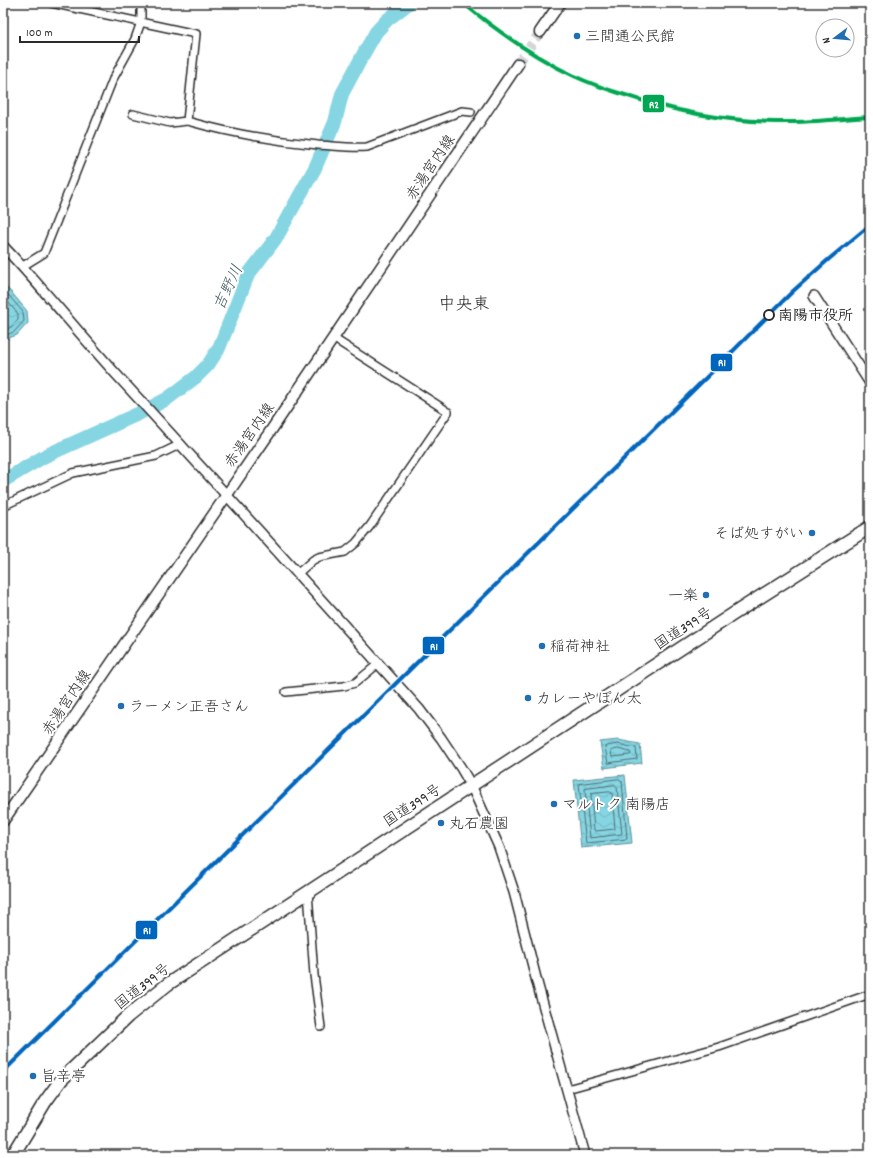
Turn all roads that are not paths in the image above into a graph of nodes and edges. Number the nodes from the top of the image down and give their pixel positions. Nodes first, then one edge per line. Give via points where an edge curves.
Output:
1 (51, 3) edge
2 (141, 3) edge
3 (560, 3) edge
4 (141, 22) junction
5 (540, 32) tunnel mouth
6 (518, 64) tunnel mouth
7 (471, 112) dead end
8 (133, 114) dead end
9 (186, 121) junction
10 (3, 246) edge
11 (23, 266) junction
12 (814, 296) dead end
13 (333, 338) junction
14 (870, 382) edge
15 (181, 444) junction
16 (226, 494) junction
17 (3, 506) edge
18 (870, 527) edge
19 (297, 574) junction
20 (378, 664) junction
21 (286, 692) dead end
22 (471, 785) junction
23 (3, 821) edge
24 (308, 892) junction
25 (870, 994) edge
26 (321, 1027) dead end
27 (567, 1088) junction
28 (13, 1155) edge
29 (585, 1155) edge

1 - 4 street
2 - 4 street
3 - 5 main road
4 - 9 street via 196,34
4 - 11 street via 114,79 44,252
6 - 13 main road, 赤湯宮内線
7 - 9 street via 462,111 367,147 354,148 284,142
8 - 9 street via 170,123
10 - 11 street
11 - 15 street via 103,360
12 - 14 street
13 - 16 main road, 赤湯宮内線
13 - 19 street via 446,410 370,526 356,543 345,552 313,560
15 - 16 street
15 - 17 street via 156,456 73,473
16 - 19 street
16 - 23 main road, 赤湯宮内線
18 - 22 highway, 国道399号
19 - 20 street
20 - 21 street via 355,683
20 - 22 street via 419,709
22 - 24 highway, 国道399号
22 - 27 street via 499,847 514,892
24 - 26 street
24 - 28 highway, 国道399号 via 168,984 128,1016 61,1080
25 - 27 street via 719,1047
27 - 29 street

